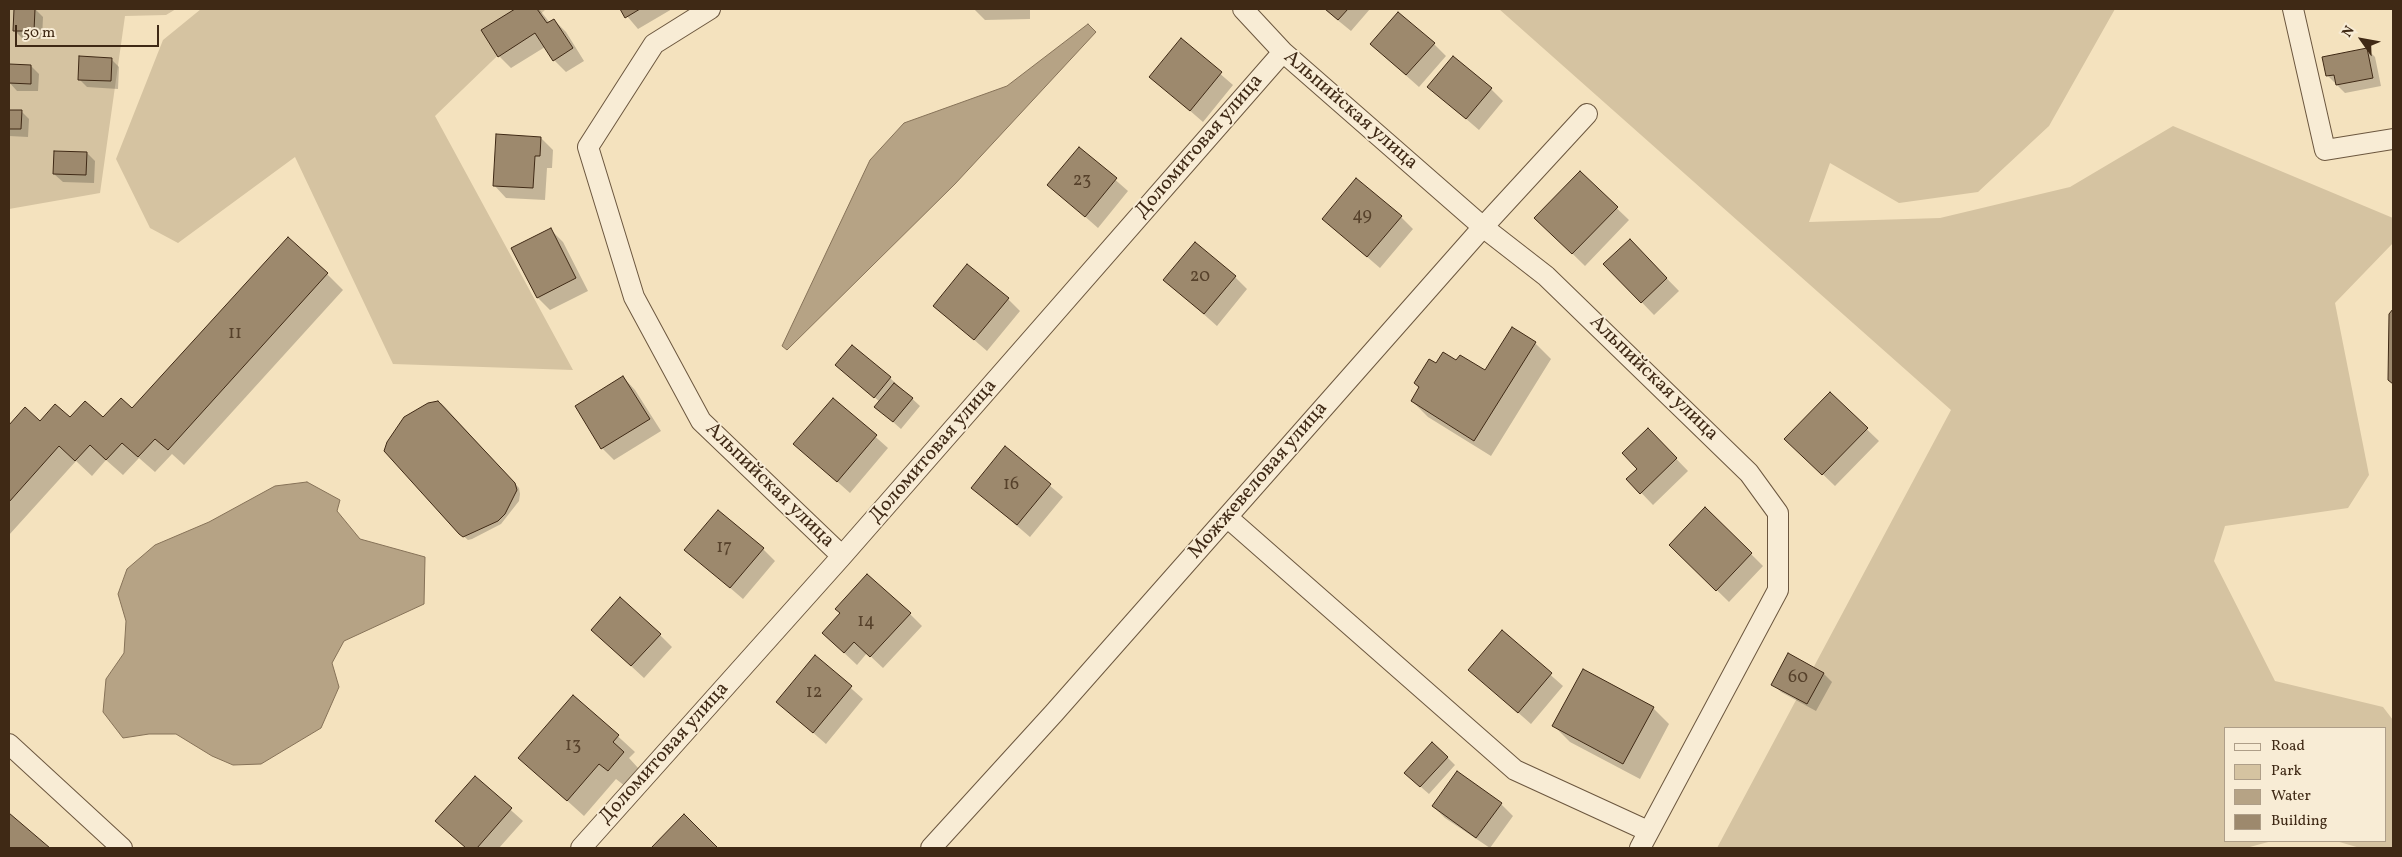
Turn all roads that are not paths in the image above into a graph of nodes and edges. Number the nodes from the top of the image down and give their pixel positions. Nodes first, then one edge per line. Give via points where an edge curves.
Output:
1 (710, 9) edge
2 (1243, 9) edge
3 (2293, 9) edge
4 (1283, 52) junction
5 (1587, 114) dead end
6 (2393, 139) edge
7 (1483, 227) junction
8 (1227, 517) junction
9 (842, 556) junction
10 (9, 744) edge
11 (1644, 840) edge
12 (122, 848) edge
13 (581, 848) edge
14 (931, 848) edge

1 - 9 street, Альпийская улица via 654,44 588,147 634,297 701,421
2 - 4 street, Альпийская улица
3 - 6 street via 2324,150
4 - 7 street, Альпийская улица
4 - 9 street, Доломитовая улица
5 - 7 street, Можжевеловая улица
7 - 8 street, Можжевеловая улица
7 - 11 street, Альпийская улица via 1546,276 1749,473 1778,513 1778,590
8 - 11 street via 1514,770
8 - 14 street, Можжевеловая улица
9 - 13 street, Доломитовая улица
10 - 12 street

